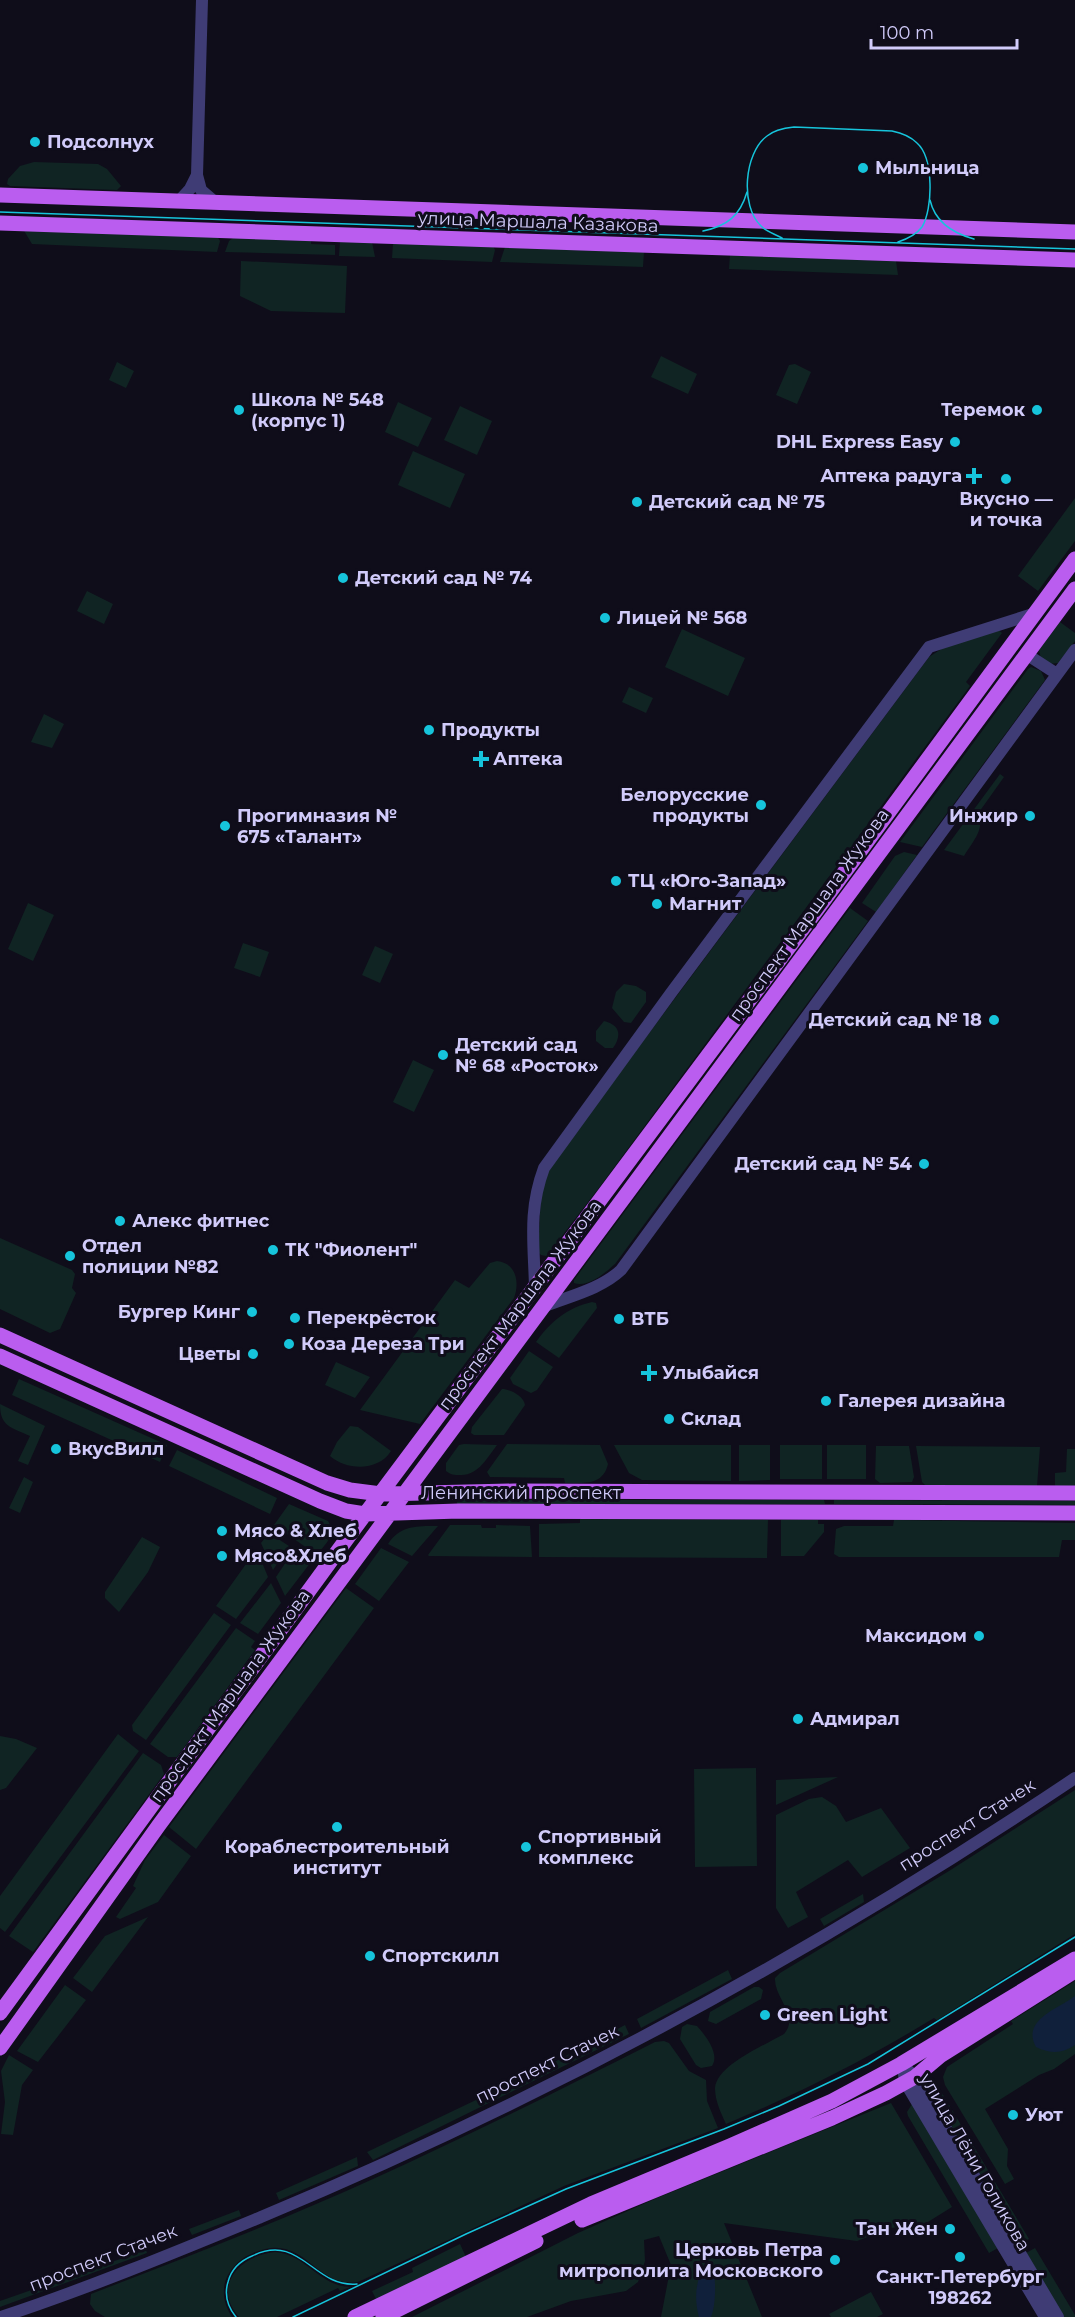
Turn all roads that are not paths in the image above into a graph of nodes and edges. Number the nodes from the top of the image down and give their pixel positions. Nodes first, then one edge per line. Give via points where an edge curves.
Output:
1 (202, 0) edge
2 (197, 175) junction
3 (0, 195) edge
4 (179, 201) junction
5 (215, 202) junction
6 (0, 224) edge
7 (1075, 232) edge
8 (1075, 260) edge
9 (1075, 559) edge
10 (1075, 589) edge
11 (1033, 614) junction
12 (1075, 650) edge
13 (1026, 654) junction
14 (1057, 674) junction
15 (535, 1288) junction
16 (545, 1306) junction
17 (0, 1335) edge
18 (0, 1356) edge
19 (405, 1492) junction
20 (1075, 1493) edge
21 (381, 1494) junction
22 (1075, 1513) edge
23 (365, 1514) junction
24 (389, 1514) junction
25 (1075, 1778) edge
26 (1075, 1959) edge
27 (1075, 1971) edge
28 (0, 2013) edge
29 (0, 2048) edge
30 (901, 2064) junction
31 (910, 2079) junction
32 (1, 2317) edge
33 (355, 2317) edge
34 (383, 2317) edge
35 (1045, 2317) edge
36 (1058, 2317) edge

1 - 2 street
2 - 4 street
2 - 5 street via 201,190
3 - 4 main road, улица Маршала Казакова
4 - 5 main road, улица Маршала Казакова
5 - 7 main road, улица Маршала Казакова
6 - 8 main road, улица Маршала Казакова
9 - 11 main road, проспект Маршала Жукова
10 - 13 main road, проспект Маршала Жукова
11 - 15 main road, проспект Маршала Жукова
11 - 15 street via 929,647 681,979 544,1168 533,1211
12 - 14 street
13 - 14 street
13 - 16 main road, проспект Маршала Жукова
14 - 16 street via 621,1270 602,1284
15 - 21 main road, проспект Маршала Жукова
16 - 19 main road, проспект Маршала Жукова
17 - 21 main road, Ленинский проспект via 327,1483
18 - 23 main road, Ленинский проспект via 320,1501
19 - 20 main road, Ленинский проспект
19 - 21 main road, Ленинский проспект
19 - 24 main road, проспект Маршала Жукова
21 - 23 main road, проспект Маршала Жукова
22 - 24 main road, Ленинский проспект
23 - 24 main road, Ленинский проспект
23 - 28 main road, проспект Маршала Жукова
24 - 29 main road, проспект Маршала Жукова
25 - 32 street, проспект Стачек via 826,1936 698,2009 547,2087 266,2215
26 - 30 main road
27 - 31 main road
30 - 31 street, улица Лёни Голикова
30 - 33 main road via 787,2121 608,2197
31 - 34 main road via 832,2118 564,2228
31 - 35 street, улица Лёни Голикова
31 - 36 street, улица Лёни Голикова

